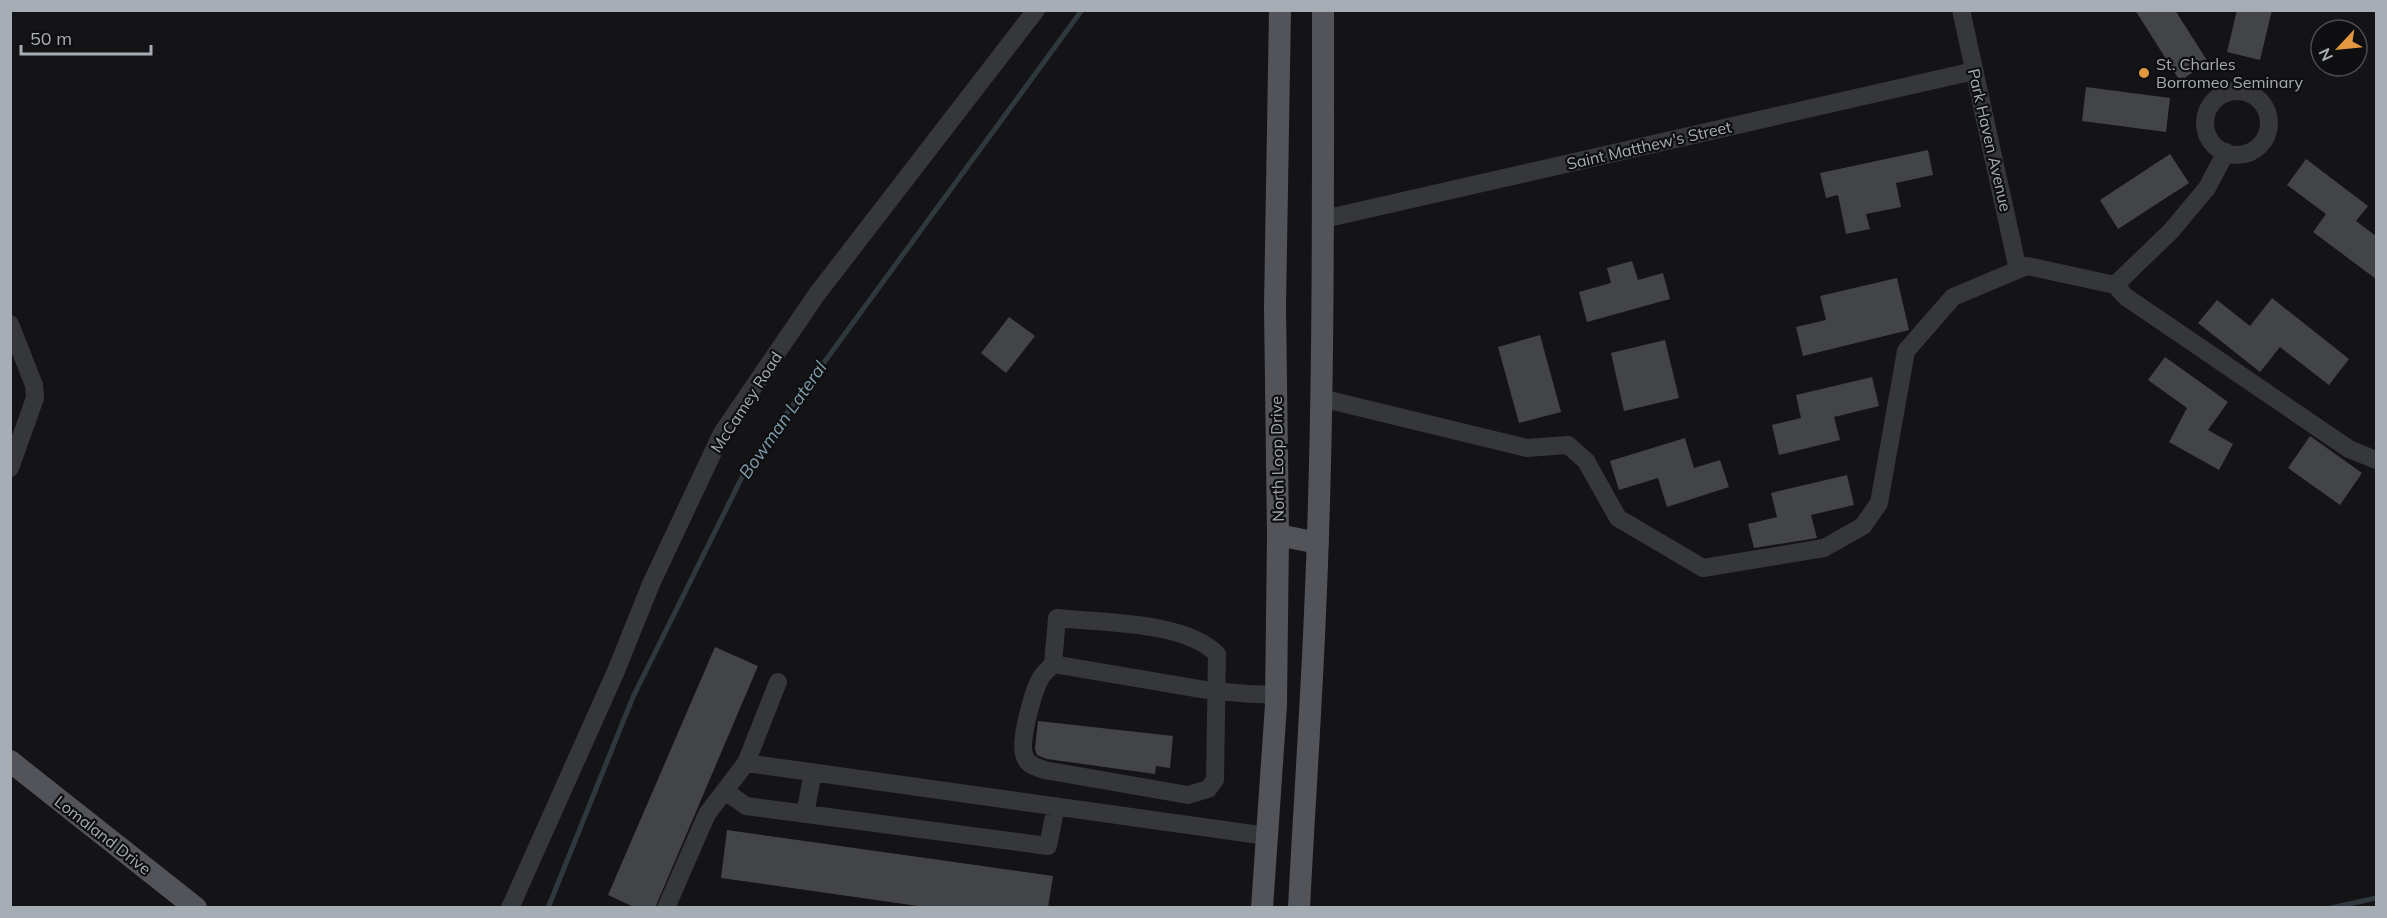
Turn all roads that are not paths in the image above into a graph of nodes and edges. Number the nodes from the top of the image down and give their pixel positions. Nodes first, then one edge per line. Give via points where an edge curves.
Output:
1 (1036, 10) edge
2 (1323, 10) edge
3 (1961, 10) edge
4 (1284, 11) edge
5 (1974, 71) junction
6 (2226, 152) dead end
7 (1324, 219) junction
8 (2018, 270) junction
9 (2115, 285) junction
10 (10, 324) edge
11 (1321, 398) junction
12 (2376, 460) edge
13 (10, 468) edge
14 (1278, 536) junction
15 (1318, 543) junction
16 (1053, 664) junction
17 (778, 682) dead end
18 (1217, 692) junction
19 (1276, 695) junction
20 (10, 761) edge
21 (746, 763) junction
22 (813, 772) junction
23 (725, 791) junction
24 (1056, 806) junction
25 (805, 814) junction
26 (1267, 836) junction
27 (196, 908) edge
28 (510, 908) edge
29 (666, 908) edge
30 (1262, 908) edge
31 (1299, 908) edge

1 - 28 street, McCamey Road via 818,294 722,433 651,584
2 - 7 main road
3 - 5 street, Park Haven Avenue
4 - 14 main road, North Loop Drive via 1275,308
5 - 7 street, Saint Matthew's Street
5 - 8 street, Park Haven Avenue
6 - 9 street via 2207,188 2171,231
7 - 11 main road
8 - 9 street via 2027,266
8 - 11 street via 1953,297 1906,351 1879,503 1863,526 1824,548 1703,568 1618,518 1586,461 1568,445 1527,448
9 - 12 street via 2126,297 2349,449
10 - 13 street via 34,385 34,398
11 - 15 main road
14 - 15 main road
14 - 19 main road, North Loop Drive
15 - 31 main road
16 - 18 street
16 - 18 street via 1057,618 1159,630 1194,638 1218,654
16 - 18 street via 1041,677 1026,724 1023,747 1030,765 1188,795 1208,789 1215,780
17 - 21 street
18 - 19 street
19 - 26 main road, North Loop Drive
20 - 27 main road, Lomaland Drive
21 - 22 street
21 - 23 street
22 - 24 street
22 - 25 street
23 - 25 street via 746,806
23 - 29 street via 707,814
24 - 25 street via 1048,846
24 - 26 street
26 - 30 main road, North Loop Drive

